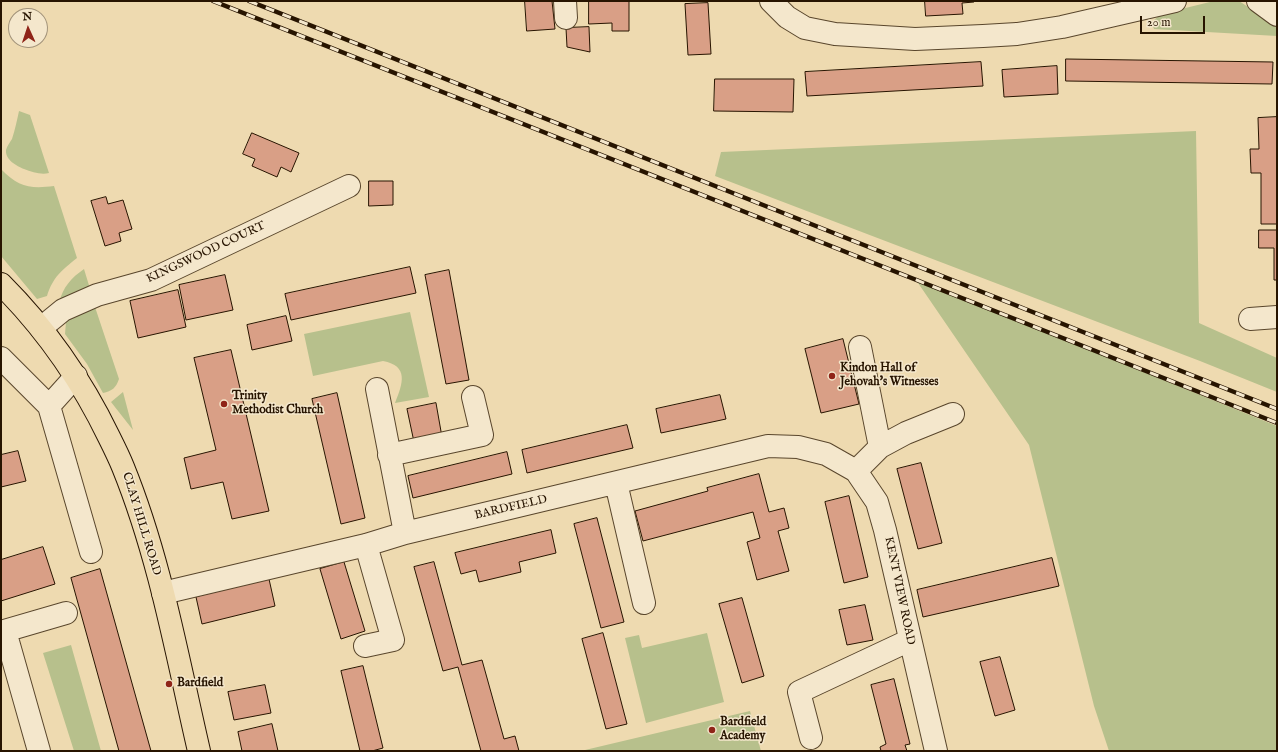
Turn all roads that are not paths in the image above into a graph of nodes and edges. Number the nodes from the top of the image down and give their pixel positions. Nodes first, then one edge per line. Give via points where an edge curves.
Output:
1 (771, 1) edge
2 (1175, 1) edge
3 (1258, 1) edge
4 (1277, 15) edge
5 (349, 186) dead end
6 (1, 284) edge
7 (1277, 317) edge
8 (1250, 319) dead end
9 (41, 328) junction
10 (860, 347) dead end
11 (1, 358) edge
12 (76, 376) junction
13 (377, 389) dead end
14 (473, 397) dead end
15 (49, 406) junction
16 (953, 414) dead end
17 (880, 447) junction
18 (826, 454) joint
19 (389, 455) junction
20 (856, 471) junction
21 (616, 483) junction
22 (405, 533) junction
23 (366, 545) junction
24 (91, 552) dead end
25 (163, 593) junction
26 (644, 603) dead end
27 (66, 613) dead end
28 (3, 631) edge
29 (910, 640) junction
30 (365, 646) dead end
31 (811, 738) dead end
32 (39, 751) edge
33 (199, 751) edge
34 (936, 751) edge

1 - 2 street via 787,17 805,28 835,34 915,39 984,36 1055,28
3 - 4 street
5 - 9 street, KINGSWOOD COURT via 151,280 97,295 63,310
6 - 9 main road, CLAY HILL ROAD
7 - 8 street
9 - 12 main road, CLAY HILL ROAD
10 - 17 street
11 - 15 street
12 - 15 street
12 - 25 main road, CLAY HILL ROAD via 123,466 143,522
13 - 19 street
14 - 19 street via 482,435
15 - 24 street
16 - 17 street via 906,433
17 - 20 street
18 - 20 street, KENT VIEW ROAD
18 - 21 street, BARDFIELD via 798,446 768,446
19 - 22 street
20 - 29 street, KENT VIEW ROAD via 877,502 886,530
21 - 22 street, BARDFIELD
21 - 26 street
22 - 23 street, BARDFIELD
23 - 25 street, BARDFIELD
23 - 30 street via 394,640
25 - 33 main road, CLAY HILL ROAD
27 - 28 street
28 - 32 street
29 - 31 street via 799,692
29 - 34 street, KENT VIEW ROAD

